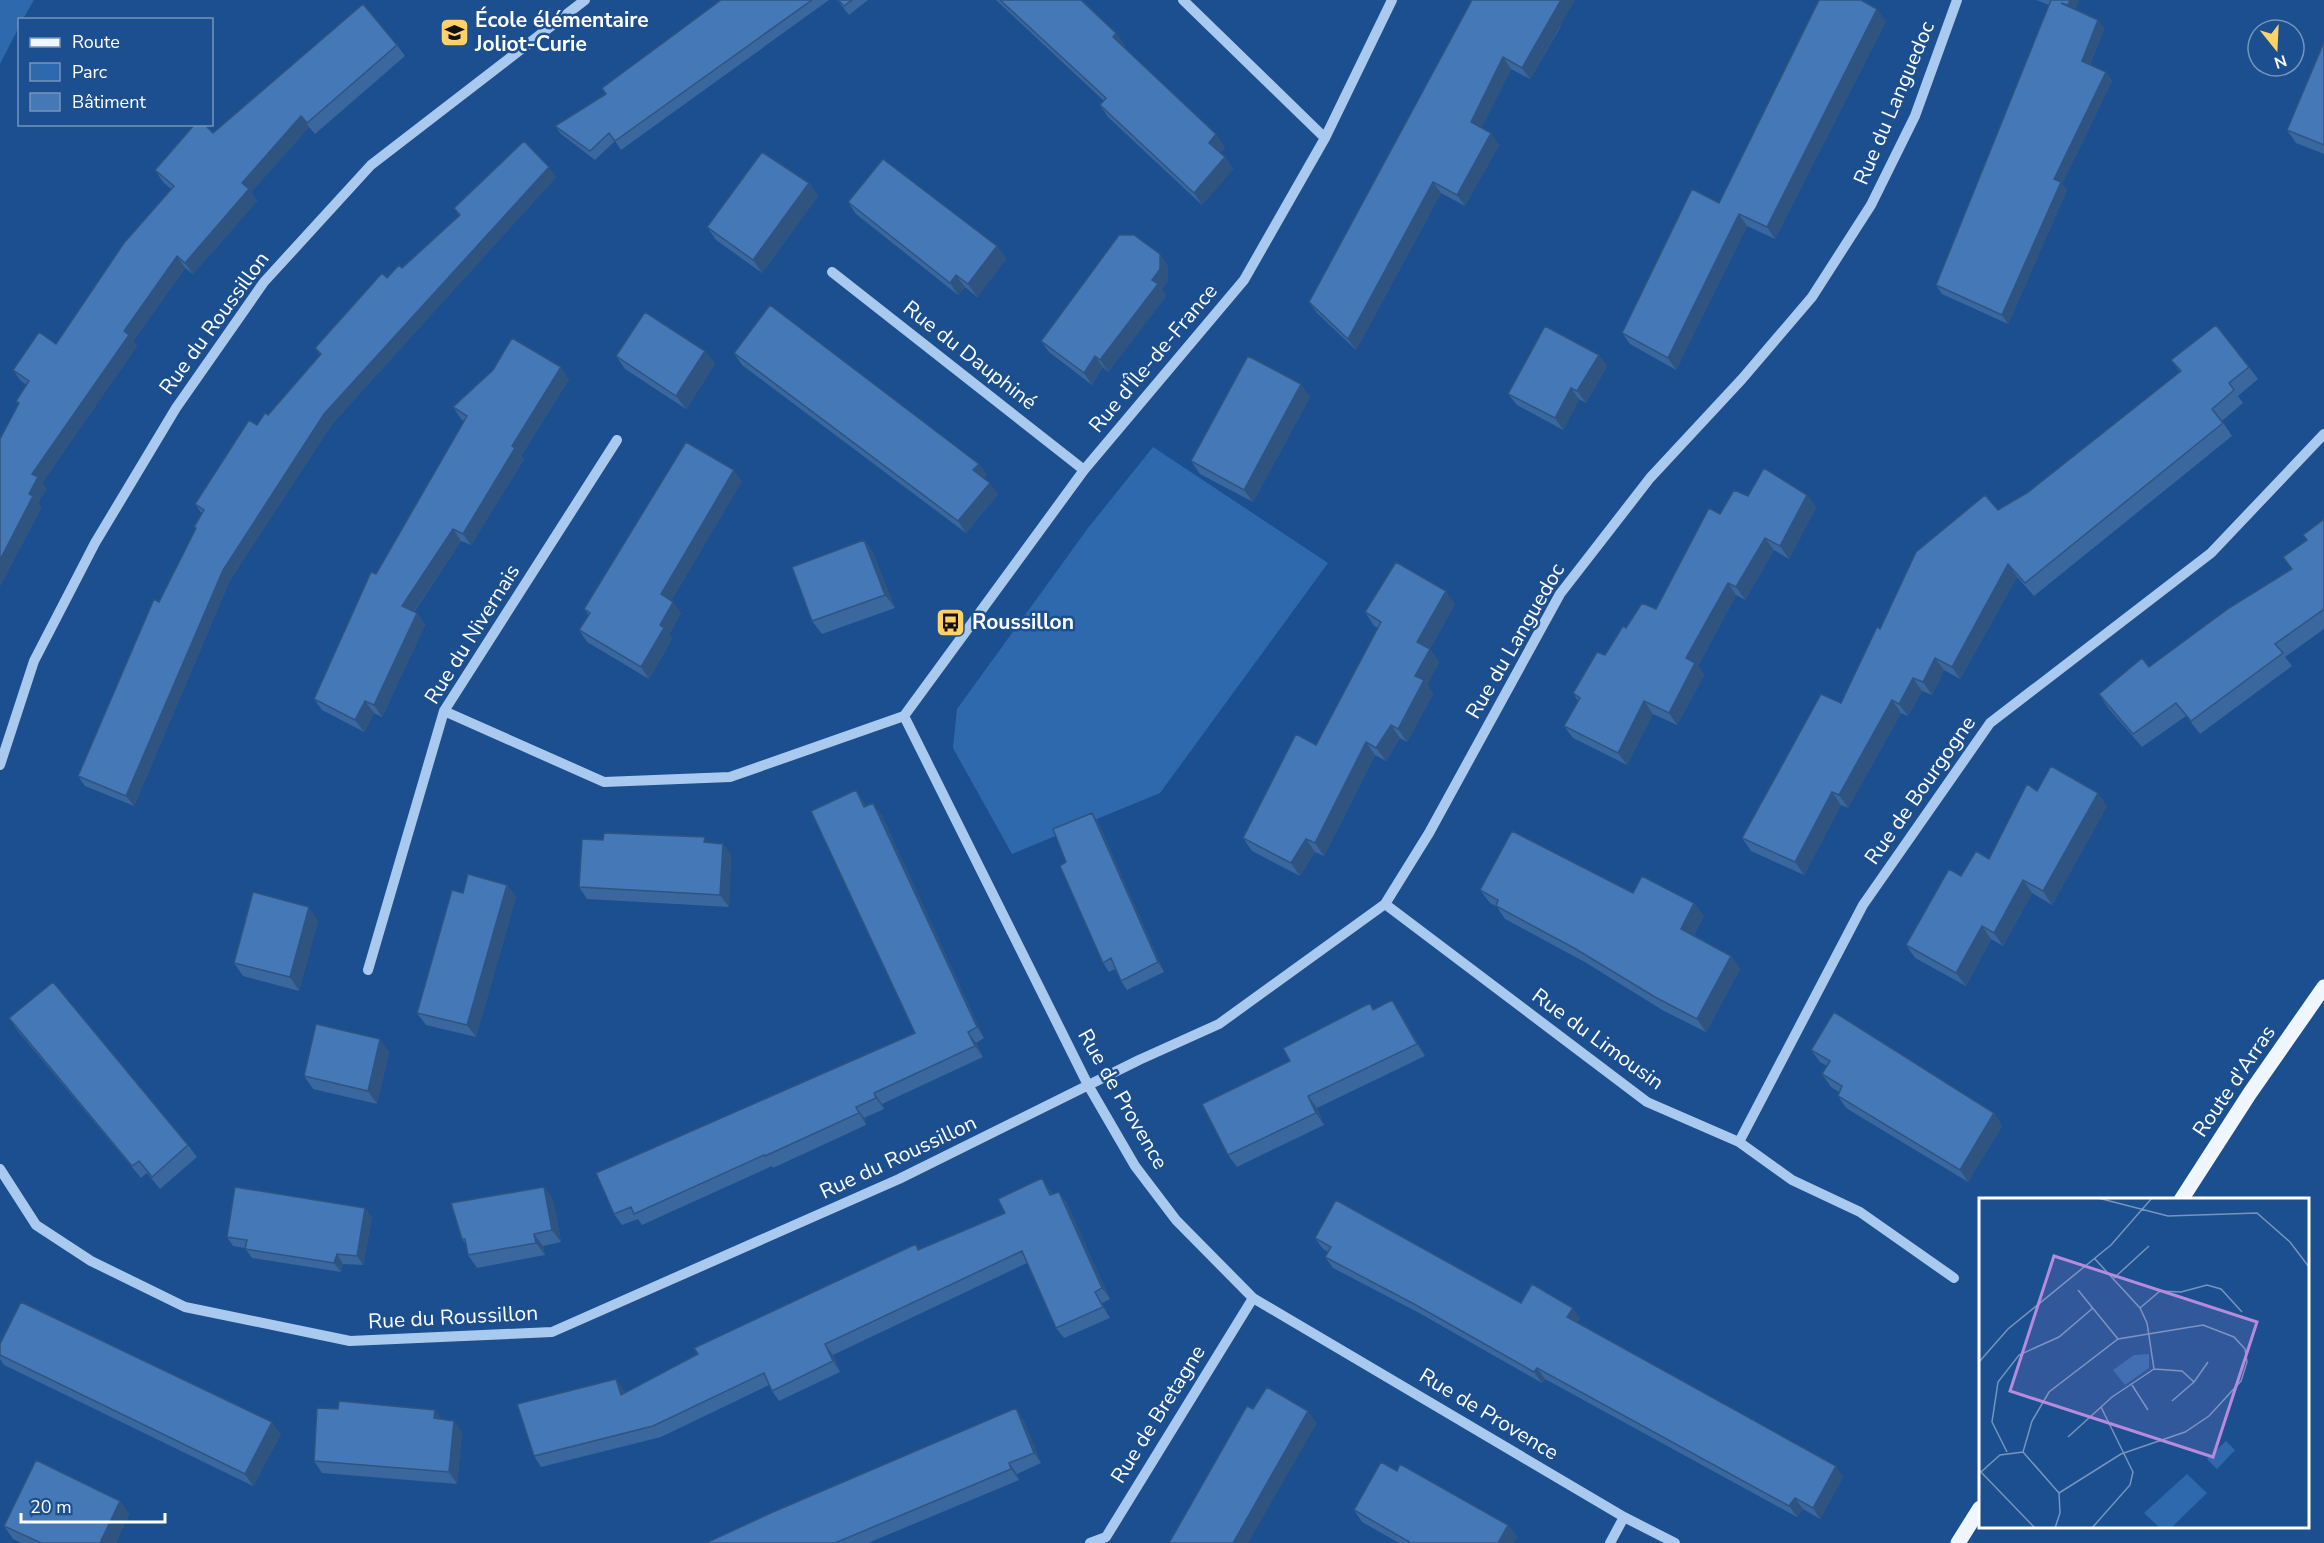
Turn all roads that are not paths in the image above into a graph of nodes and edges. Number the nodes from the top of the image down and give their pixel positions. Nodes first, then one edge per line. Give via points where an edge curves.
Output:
1 (585, 0) edge
2 (1183, 0) edge
3 (1392, 0) edge
4 (1957, 0) edge
5 (1325, 138) junction
6 (832, 272) dead end
7 (2324, 434) edge
8 (617, 440) dead end
9 (1084, 470) junction
10 (444, 711) junction
11 (904, 716) junction
12 (0, 765) edge
13 (1385, 904) junction
14 (368, 970) dead end
15 (2324, 987) edge
16 (1088, 1085) junction
17 (1739, 1142) junction
18 (0, 1169) edge
19 (2182, 1198) edge
20 (1954, 1278) dead end
21 (1253, 1298) junction
22 (1979, 1510) edge
23 (1624, 1517) junction
24 (1090, 1543) edge
25 (1610, 1543) edge
26 (1675, 1543) edge
27 (1958, 1543) edge

1 - 12 street, Rue du Roussillon via 371,165 264,282 176,408 95,543 34,661
2 - 5 street
3 - 5 street, Rue d'Île-de-France
4 - 13 street, Rue du Languedoc via 1915,116 1859,224 1812,297 1650,478 1560,594 1429,833
5 - 9 street, Rue d'Île-de-France via 1244,280
6 - 9 street, Rue du Dauphiné
7 - 17 street, Rue de Bourgogne via 2211,553 1990,723 1863,905
8 - 10 street, Rue du Nivernais
9 - 11 street, Rue d'Île-de-France
10 - 11 street via 604,782 730,777
10 - 14 street, Rue du Nivernais
11 - 16 street, Rue de Provence
13 - 16 street, Rue du Languedoc via 1219,1024
13 - 17 street, Rue du Limousin via 1647,1102
15 - 19 main road, Route d'Arras
16 - 18 street, Rue du Roussillon via 899,1179 552,1332 350,1341 185,1307 91,1261 36,1225
16 - 21 street, Rue de Provence via 1135,1166 1176,1220
17 - 20 street, Rue du Limousin via 1792,1180 1860,1212
21 - 23 street, Rue de Provence
21 - 24 street, Rue de Bretagne via 1106,1536
22 - 27 main road
23 - 25 street
23 - 26 street, Rue de Provence

